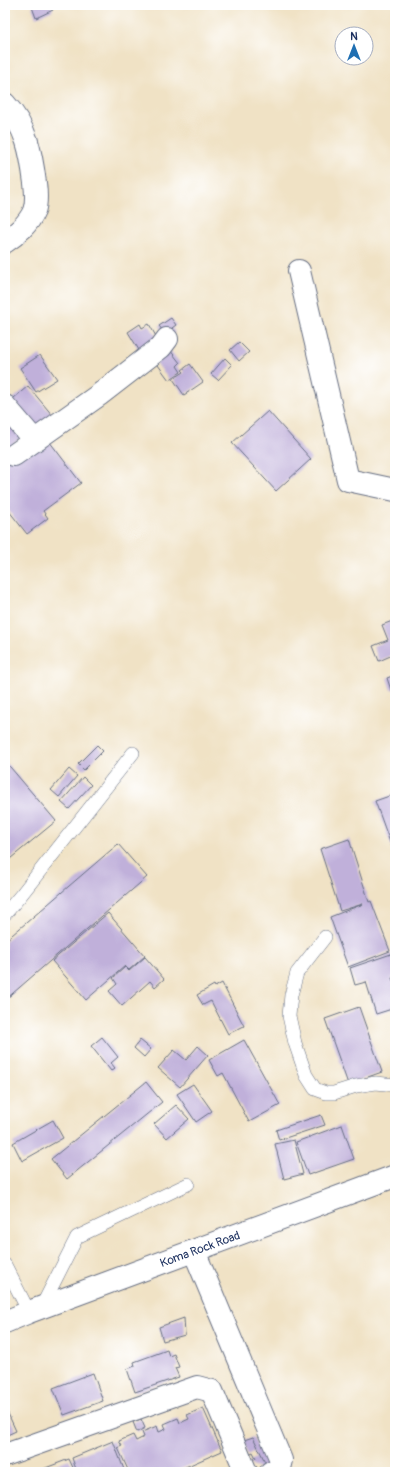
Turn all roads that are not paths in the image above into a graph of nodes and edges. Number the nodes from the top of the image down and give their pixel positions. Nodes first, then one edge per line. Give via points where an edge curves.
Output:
1 (5, 104) edge
2 (5, 242) edge
3 (299, 271) dead end
4 (166, 339) dead end
5 (5, 406) edge
6 (34, 440) junction
7 (14, 454) dead end
8 (395, 490) edge
9 (132, 753) dead end
10 (5, 914) edge
11 (325, 937) dead end
12 (395, 1085) edge
13 (395, 1176) edge
14 (188, 1184) dead end
15 (194, 1251) junction
16 (5, 1265) edge
17 (35, 1310) junction
18 (5, 1322) edge
19 (5, 1455) edge
20 (246, 1472) edge
21 (271, 1472) edge

1 - 2 street via 14,114 26,136 32,156 35,191 35,210 23,226
3 - 8 street via 348,480
4 - 6 street via 161,347 99,395
5 - 6 street
6 - 7 street
9 - 10 lane
11 - 12 lane via 297,973 291,995 289,1016 306,1074 316,1088 326,1093 376,1083
13 - 15 street, Koma Rock Road
14 - 17 lane via 77,1236
15 - 17 street, Koma Rock Road
15 - 21 street via 281,1460 279,1468
16 - 17 lane
17 - 18 street, Koma Rock Road
19 - 20 street via 197,1387 212,1391

